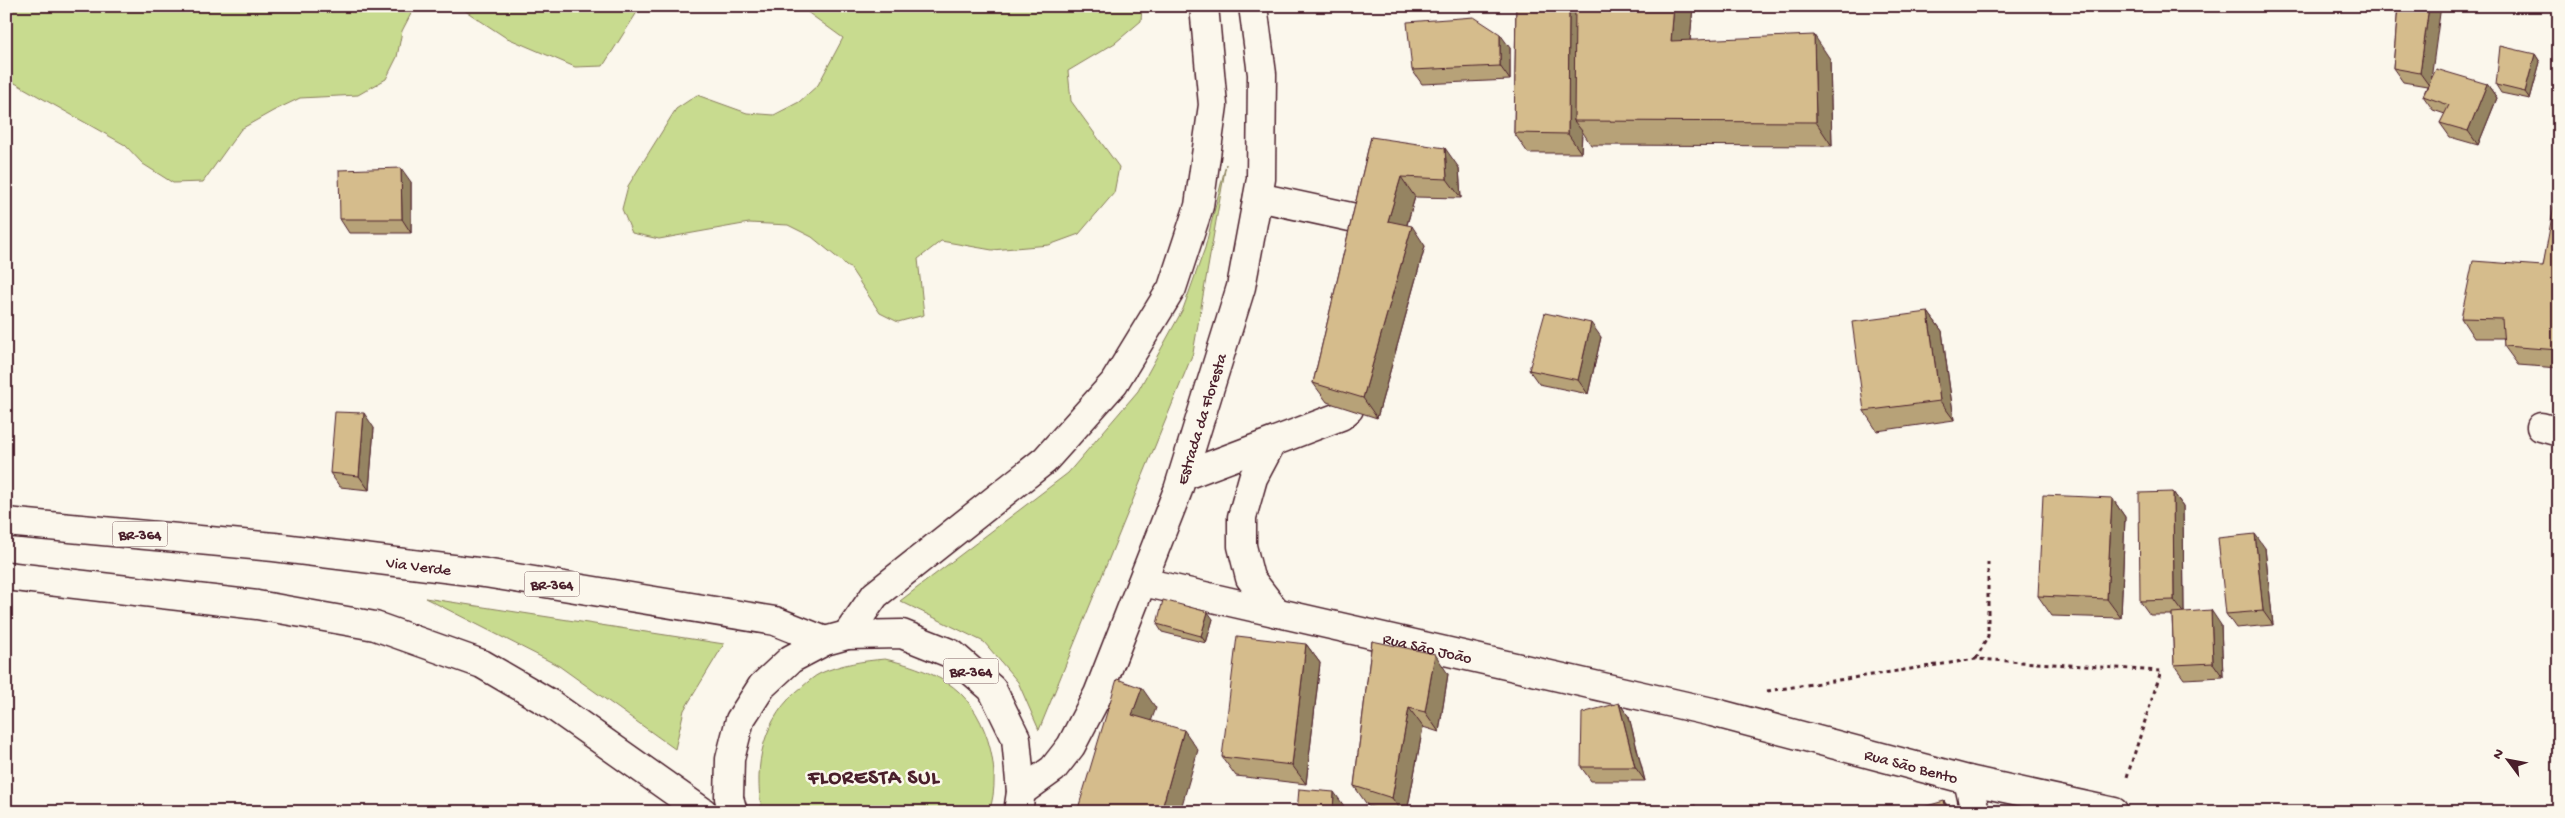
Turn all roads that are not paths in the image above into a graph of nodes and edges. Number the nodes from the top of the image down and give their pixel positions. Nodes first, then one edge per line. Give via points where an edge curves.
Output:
1 (1204, 6) edge
2 (1253, 6) edge
3 (1258, 197) junction
4 (1369, 221) edge
5 (1349, 409) edge
6 (1271, 444) junction
7 (1183, 476) junction
8 (6, 522) edge
9 (6, 576) edge
10 (1144, 582) junction
11 (1277, 613) junction
12 (836, 638) junction
13 (1712, 712) joint
14 (1968, 780) junction
15 (1019, 806) edge
16 (704, 812) edge
17 (733, 812) edge
18 (1975, 812) edge
19 (2114, 812) edge

1 - 12 main road via 1213,105 1199,206 1172,288 1114,384 1045,460 875,595
2 - 3 main road, Estrada da Floresta via 1262,74
3 - 4 main road
3 - 7 main road, Estrada da Floresta via 1241,287
5 - 6 main road via 1341,416
6 - 7 main road
6 - 11 main road via 1250,488 1242,516 1242,546 1250,578
7 - 10 main road, Estrada da Floresta
8 - 12 main road, Via Verde / BR-364 via 274,547 485,573 775,621
9 - 16 main road via 258,605 374,626 482,664 549,703
10 - 11 main road, Rua São João
10 - 15 main road, Estrada da Floresta via 1098,694 1071,746
11 - 13 main road, Rua São João
12 - 15 main road, BR-364 via 902,634 952,654 992,689 1016,738
12 - 17 main road, BR-364 via 790,659 762,686 740,720 730,759 729,798
13 - 14 main road, Rua São Bento
14 - 18 main road
14 - 19 main road, Rua São Bento

